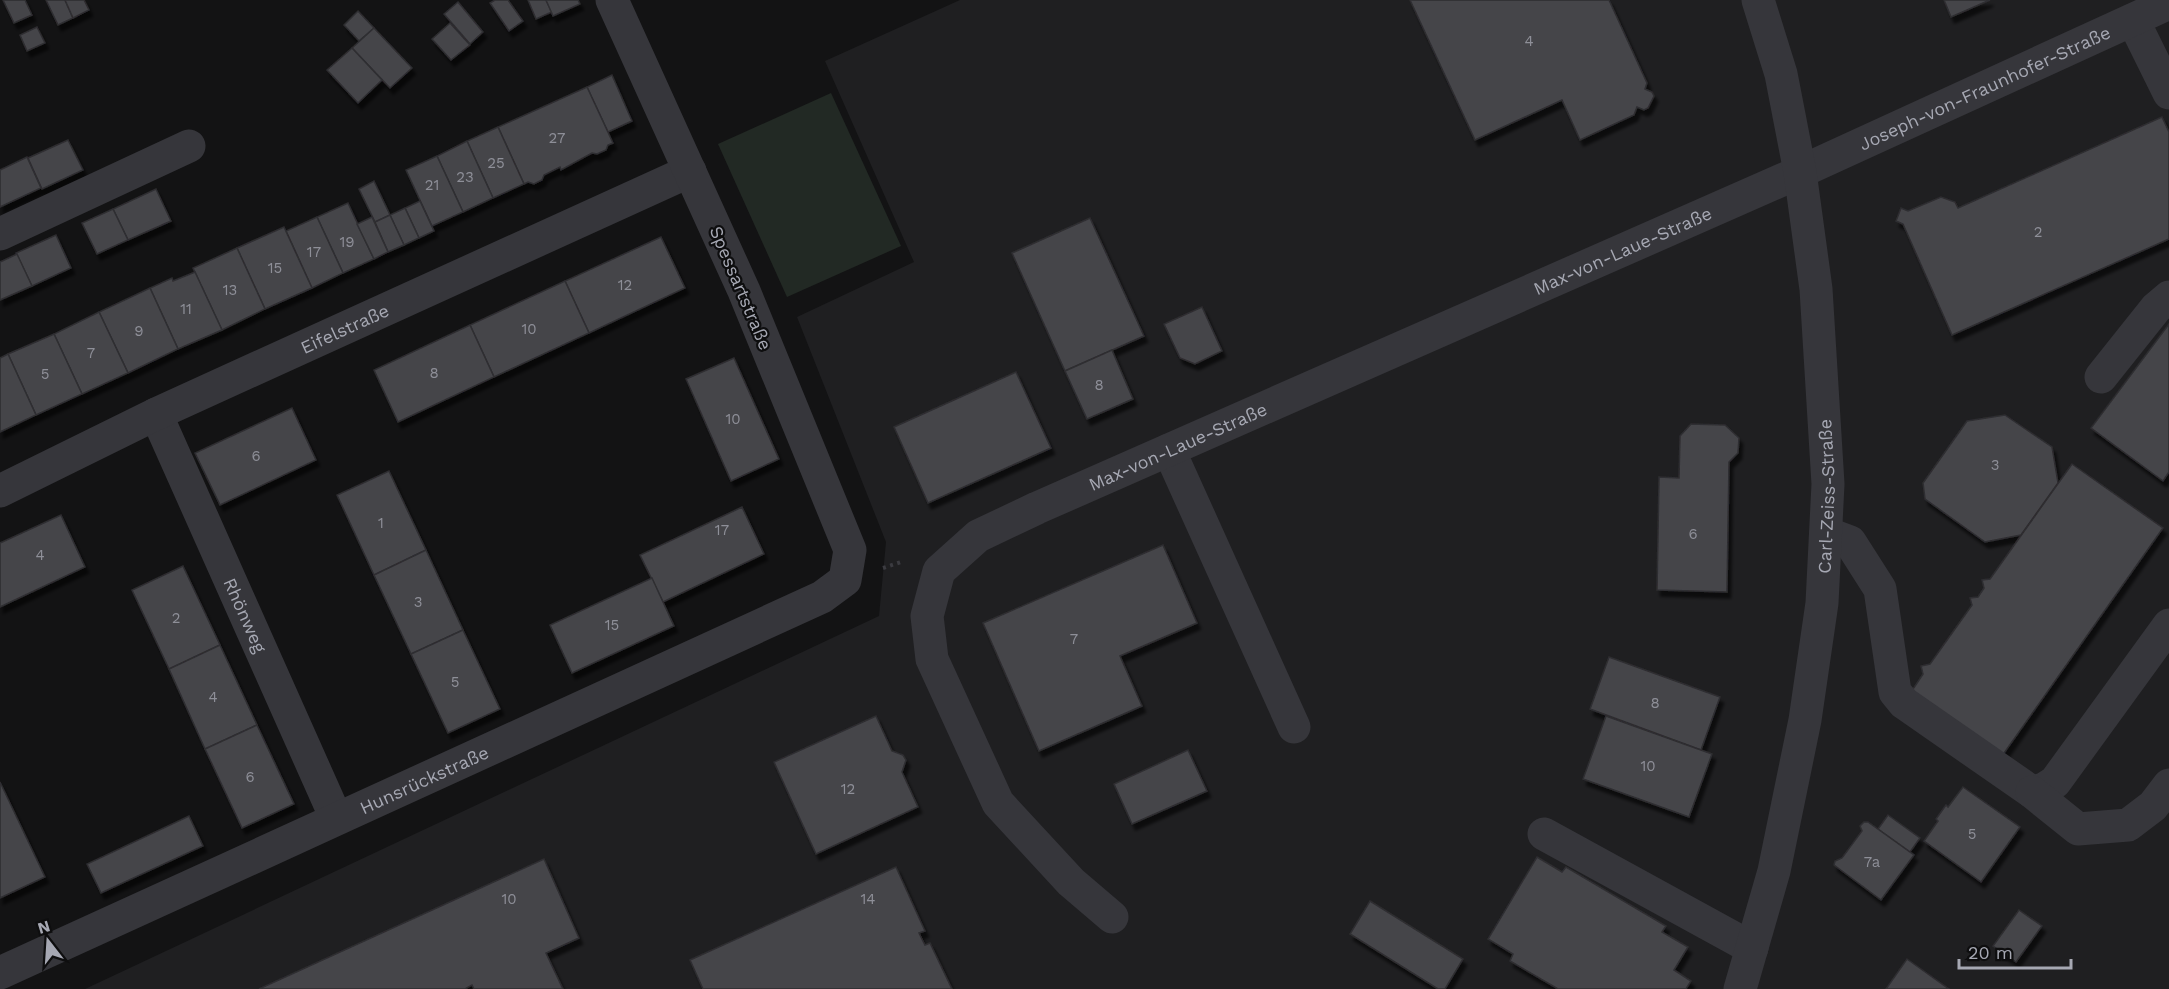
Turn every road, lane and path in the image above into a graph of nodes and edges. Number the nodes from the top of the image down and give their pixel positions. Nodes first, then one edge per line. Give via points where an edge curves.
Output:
1 (612, 0) edge
2 (1758, 0) edge
3 (2169, 3) edge
4 (2133, 20) junction
5 (2169, 93) edge
6 (189, 146) dead end
7 (690, 171) junction
8 (1800, 172) junction
9 (0, 234) edge
10 (2169, 297) edge
11 (2102, 377) dead end
12 (156, 414) junction
13 (1168, 450) junction
14 (0, 491) edge
15 (1826, 533) junction
16 (845, 580) joint
17 (2169, 625) edge
18 (1294, 727) dead end
19 (2169, 785) edge
20 (2032, 792) junction
21 (336, 818) junction
22 (1544, 834) dead end
23 (1112, 917) dead end
24 (1752, 948) junction
25 (0, 973) edge
26 (1740, 989) edge

1 - 7 street, Spessartstraße
2 - 8 street, Carl-Zeiss-Straße via 1781,74
3 - 4 street, Joseph-von-Fraunhofer-Straße
4 - 5 street
4 - 8 street, Joseph-von-Fraunhofer-Straße
6 - 9 street
7 - 12 street, Eifelstraße
7 - 16 street, Spessartstraße via 744,291 850,550
8 - 13 street, Max-von-Laue-Straße
8 - 15 street, Carl-Zeiss-Straße via 1816,289 1828,484
10 - 11 street
12 - 14 street, Eifelstraße
12 - 21 street, Rhönweg
13 - 18 street
13 - 23 street, Max-von-Laue-Straße via 978,537 939,571 927,616 932,659 998,803 1071,882
15 - 20 street via 1850,542 1880,589 1895,692 1904,703
15 - 24 street, Carl-Zeiss-Straße via 1822,603 1805,720 1774,872
16 - 21 street, Hunsrückstraße via 822,597
17 - 20 street via 2055,782
19 - 20 street via 2153,806 2128,825 2078,829
21 - 25 street, Hunsrückstraße
22 - 24 street
24 - 26 street, Carl-Zeiss-Straße

